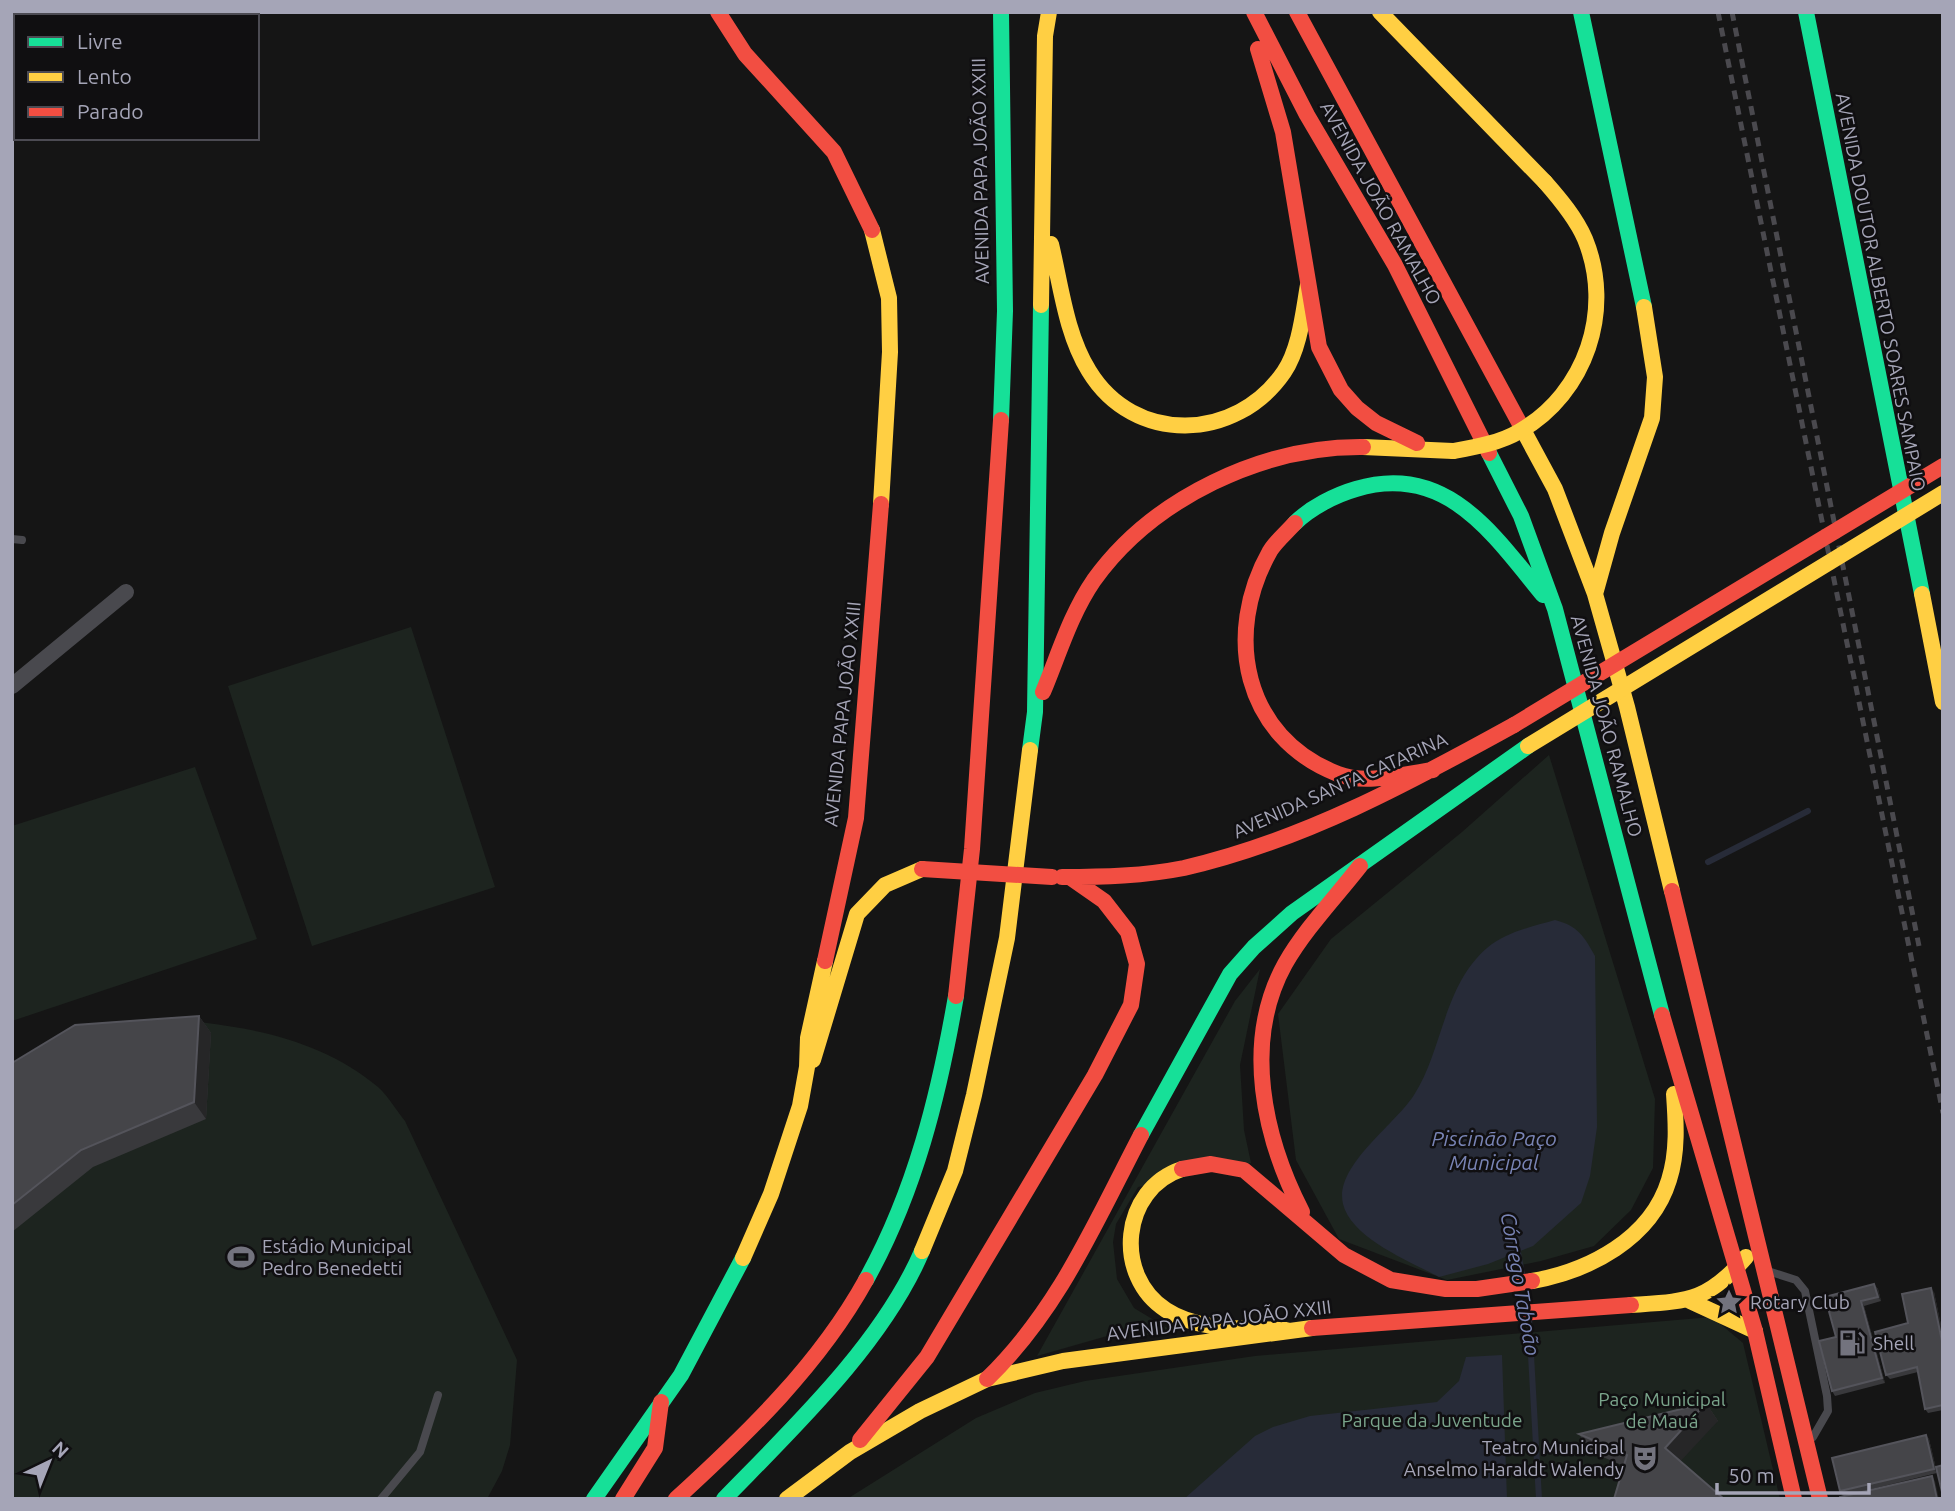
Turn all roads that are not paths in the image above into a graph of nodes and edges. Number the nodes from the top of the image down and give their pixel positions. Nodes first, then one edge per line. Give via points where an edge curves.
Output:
1 (718, 12) edge
2 (1001, 12) edge
3 (1049, 12) edge
4 (1248, 12) edge
5 (1254, 12) edge
6 (1297, 12) edge
7 (1380, 12) edge
8 (1581, 12) edge
9 (1806, 12) edge
10 (1041, 204) junction
11 (1308, 285) junction
12 (1427, 448) junction
13 (1943, 466) edge
14 (1943, 493) edge
15 (12, 539) edge
16 (22, 540) dead end
17 (126, 592) dead end
18 (1595, 594) junction
19 (1555, 609) junction
20 (12, 686) edge
21 (1943, 702) edge
22 (1035, 712) junction
23 (1433, 770) junction
24 (1360, 866) junction
25 (1070, 878) junction
26 (1670, 1045) junction
27 (810, 1073) junction
28 (1306, 1222) junction
29 (1757, 1240) junction
30 (1738, 1268) junction
31 (1764, 1269) junction
32 (1690, 1301) junction
33 (1286, 1330) junction
34 (1755, 1331) junction
35 (987, 1379) junction
36 (438, 1395) dead end
37 (661, 1402) junction
38 (1807, 1446) junction
39 (850, 1452) junction
40 (381, 1499) edge
41 (594, 1499) edge
42 (623, 1499) edge
43 (676, 1499) edge
44 (724, 1499) edge
45 (787, 1499) edge
46 (1794, 1499) edge
47 (1820, 1499) edge

1 - 27 main road, AVENIDA PAPA JOÃO XXIII via 745,54 834,152 868,216 889,298 890,352 873,624 856,818 808,1038
2 - 43 main road, AVENIDA PAPA JOÃO XXIII via 1004,352 964,951 945,1073 919,1163 854,1302 784,1393
3 - 10 main road
4 - 11 main road via 1283,132
5 - 19 main road, AVENIDA JOÃO RAMALHO via 1462,396 1521,516
6 - 18 main road, AVENIDA JOÃO RAMALHO via 1555,489
7 - 12 main road, bridge via 1569,209 1596,276 1597,312 1589,348 1573,380 1541,416 1489,445 1453,451
8 - 18 main road via 1655,377 1651,418
9 - 21 main road, AVENIDA DOUTOR ALBERTO SOARES SAMPAIO
10 - 11 main road via 1075,339 1089,372 1111,398 1141,418 1199,429 1236,417 1255,402 1286,370
10 - 22 main road
11 - 12 main road via 1320,347 1341,390 1376,423
12 - 22 main road via 1361,446 1303,451 1254,467 1168,510 1133,535 1097,577 1066,630
13 - 23 main road, AVENIDA SANTA CATARINA, bridge
14 - 24 main road, bridge via 1528,746
15 - 16 lane
17 - 20 street
18 - 29 main road, AVENIDA JOÃO RAMALHO via 1627,707
19 - 23 main road via 1485,527 1459,504 1423,486 1363,486 1322,500 1272,547 1246,607 1243,658 1267,723 1314,763 1339,775 1357,778
19 - 26 main road, AVENIDA JOÃO RAMALHO
22 - 44 main road via 1007,938 955,1171 918,1260 887,1312 825,1395
23 - 25 main road, AVENIDA SANTA CATARINA via 1242,854 1144,875
24 - 28 main road via 1284,966 1266,1010 1262,1034 1268,1112 1280,1164
24 - 35 main road via 1275,926 1230,974 1056,1298 1016,1352
25 - 27 main road, AVENIDA SANTA CATARINA, bridge via 922,869 886,881 857,914
25 - 39 main road via 1104,901 1128,932 1137,964 1131,1005 1095,1075 928,1357
26 - 28 main road via 1676,1114 1667,1187 1646,1221 1620,1246 1590,1264 1479,1290 1419,1288 1389,1280 1343,1256
26 - 30 main road, AVENIDA JOÃO RAMALHO
27 - 37 main road, AVENIDA PAPA JOÃO XXIII via 776,1182 747,1253
28 - 33 main road via 1254,1176 1219,1165 1180,1168 1164,1176 1147,1189 1134,1210 1129,1241 1133,1276 1166,1313 1191,1321
29 - 30 main road
29 - 31 main road, AVENIDA JOÃO RAMALHO
30 - 32 main road
30 - 34 main road, AVENIDA JOÃO RAMALHO
31 - 38 main road, AVENIDA JOÃO RAMALHO
31 - 38 lane via 1796,1280 1805,1290 1828,1411
32 - 33 main road, AVENIDA PAPA JOÃO XXIII
32 - 34 main road, AVENIDA PAPA JOÃO XXIII
33 - 35 main road, AVENIDA PAPA JOÃO XXIII via 1115,1352
34 - 46 main road, AVENIDA JOÃO RAMALHO
35 - 39 main road, AVENIDA PAPA JOÃO XXIII
36 - 40 lane via 419,1452
37 - 41 main road, AVENIDA PAPA JOÃO XXIII
37 - 42 main road via 655,1448
38 - 47 main road, AVENIDA JOÃO RAMALHO
39 - 45 main road, AVENIDA PAPA JOÃO XXIII

